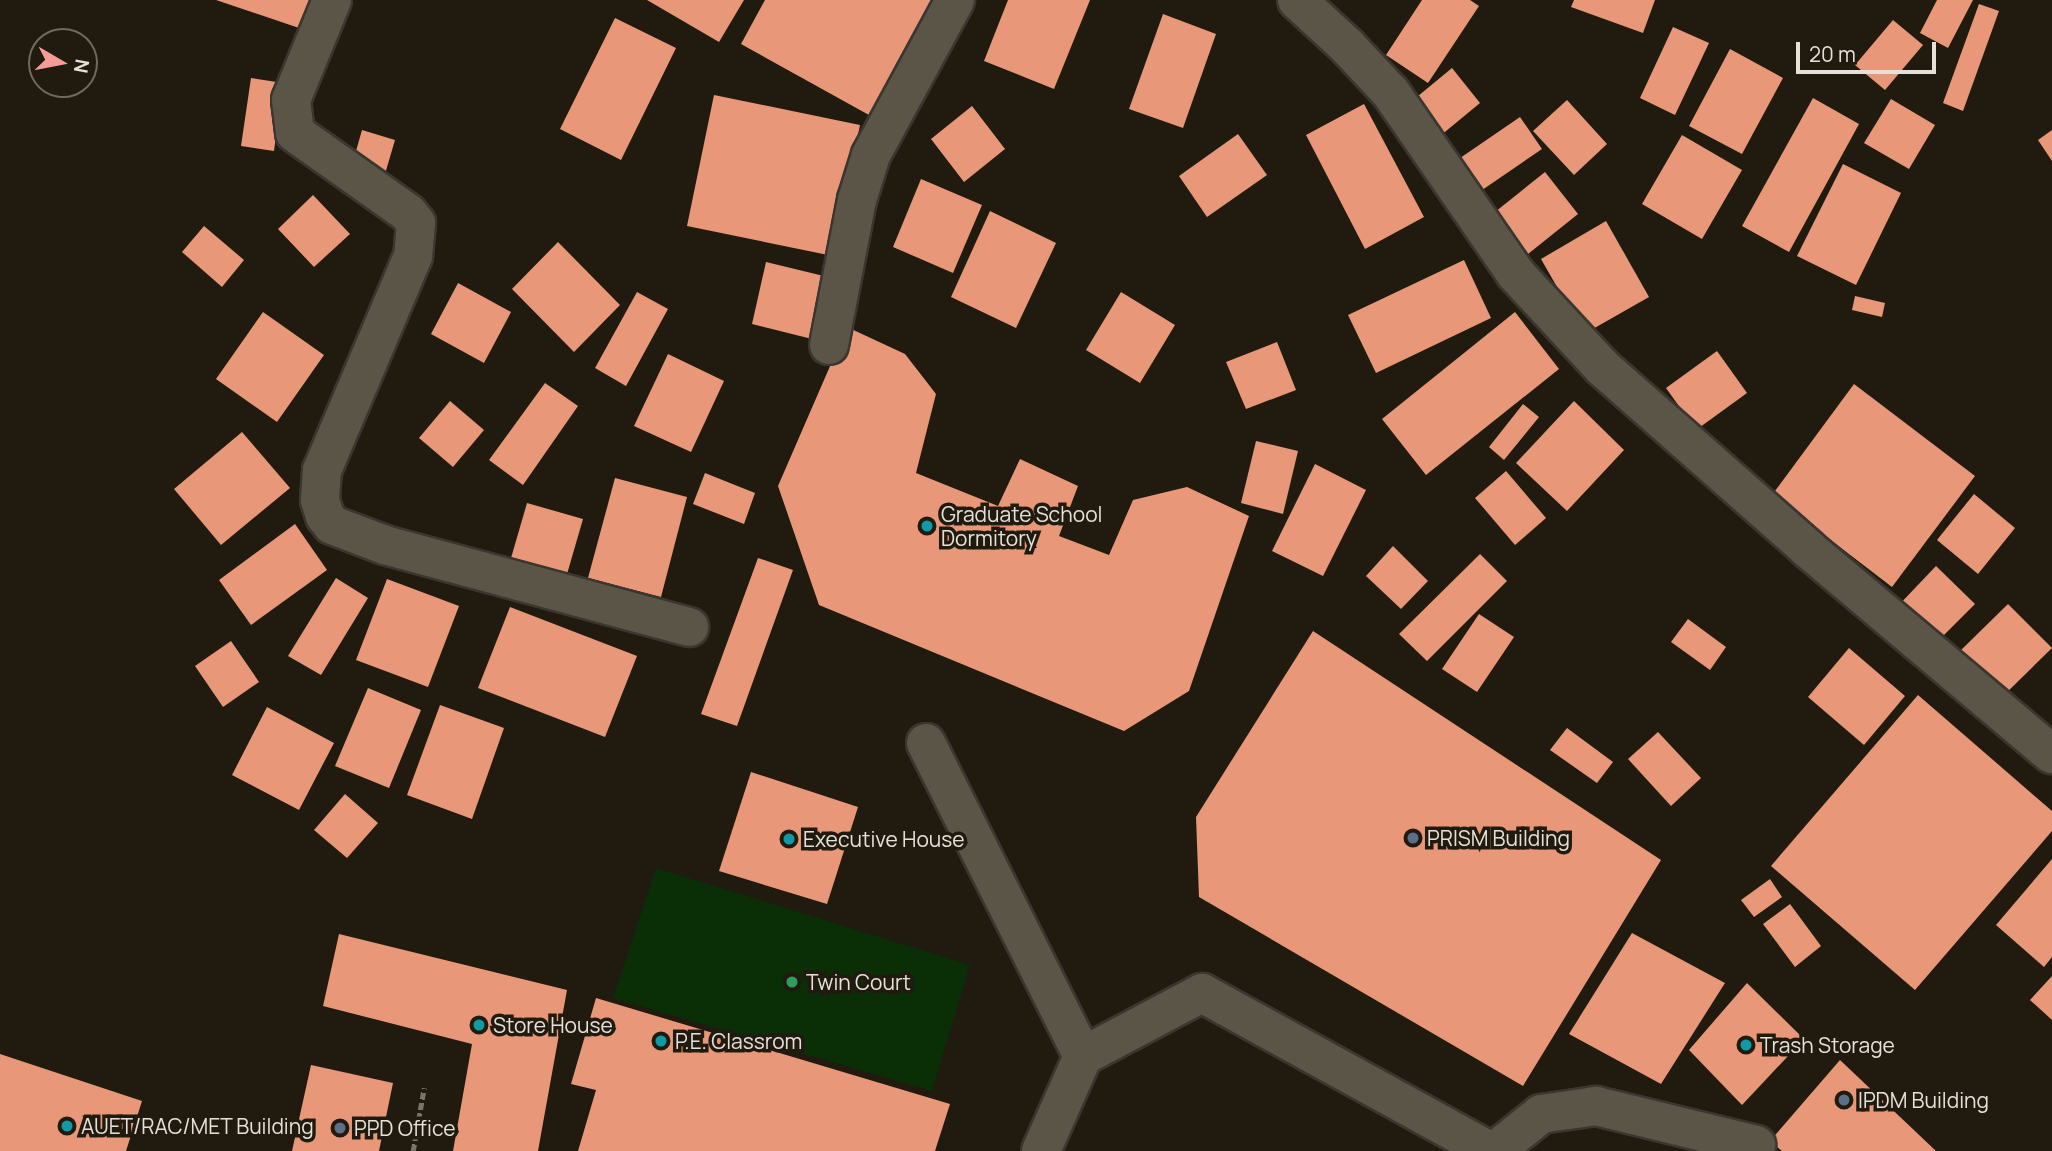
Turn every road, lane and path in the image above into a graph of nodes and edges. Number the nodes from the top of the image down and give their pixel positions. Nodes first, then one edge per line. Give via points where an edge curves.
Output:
1 (332, 0) edge
2 (955, 0) edge
3 (1297, 0) edge
4 (829, 345) dead end
5 (689, 627) dead end
6 (926, 743) dead end
7 (2052, 754) edge
8 (1083, 1056) junction
9 (424, 1088) dead end
10 (1756, 1145) dead end
11 (413, 1151) edge
12 (1041, 1151) edge
13 (1489, 1151) edge
14 (1495, 1151) edge

1 - 5 street via 291,100 295,133 416,223 413,256 322,470 320,500 325,516 332,524 384,545
2 - 4 street via 871,155 857,200
3 - 7 street via 1391,93 1515,273 1602,367 1807,548
6 - 8 street
8 - 12 street
8 - 13 street via 1202,993
9 - 11 path
10 - 14 street via 1596,1106 1541,1114

